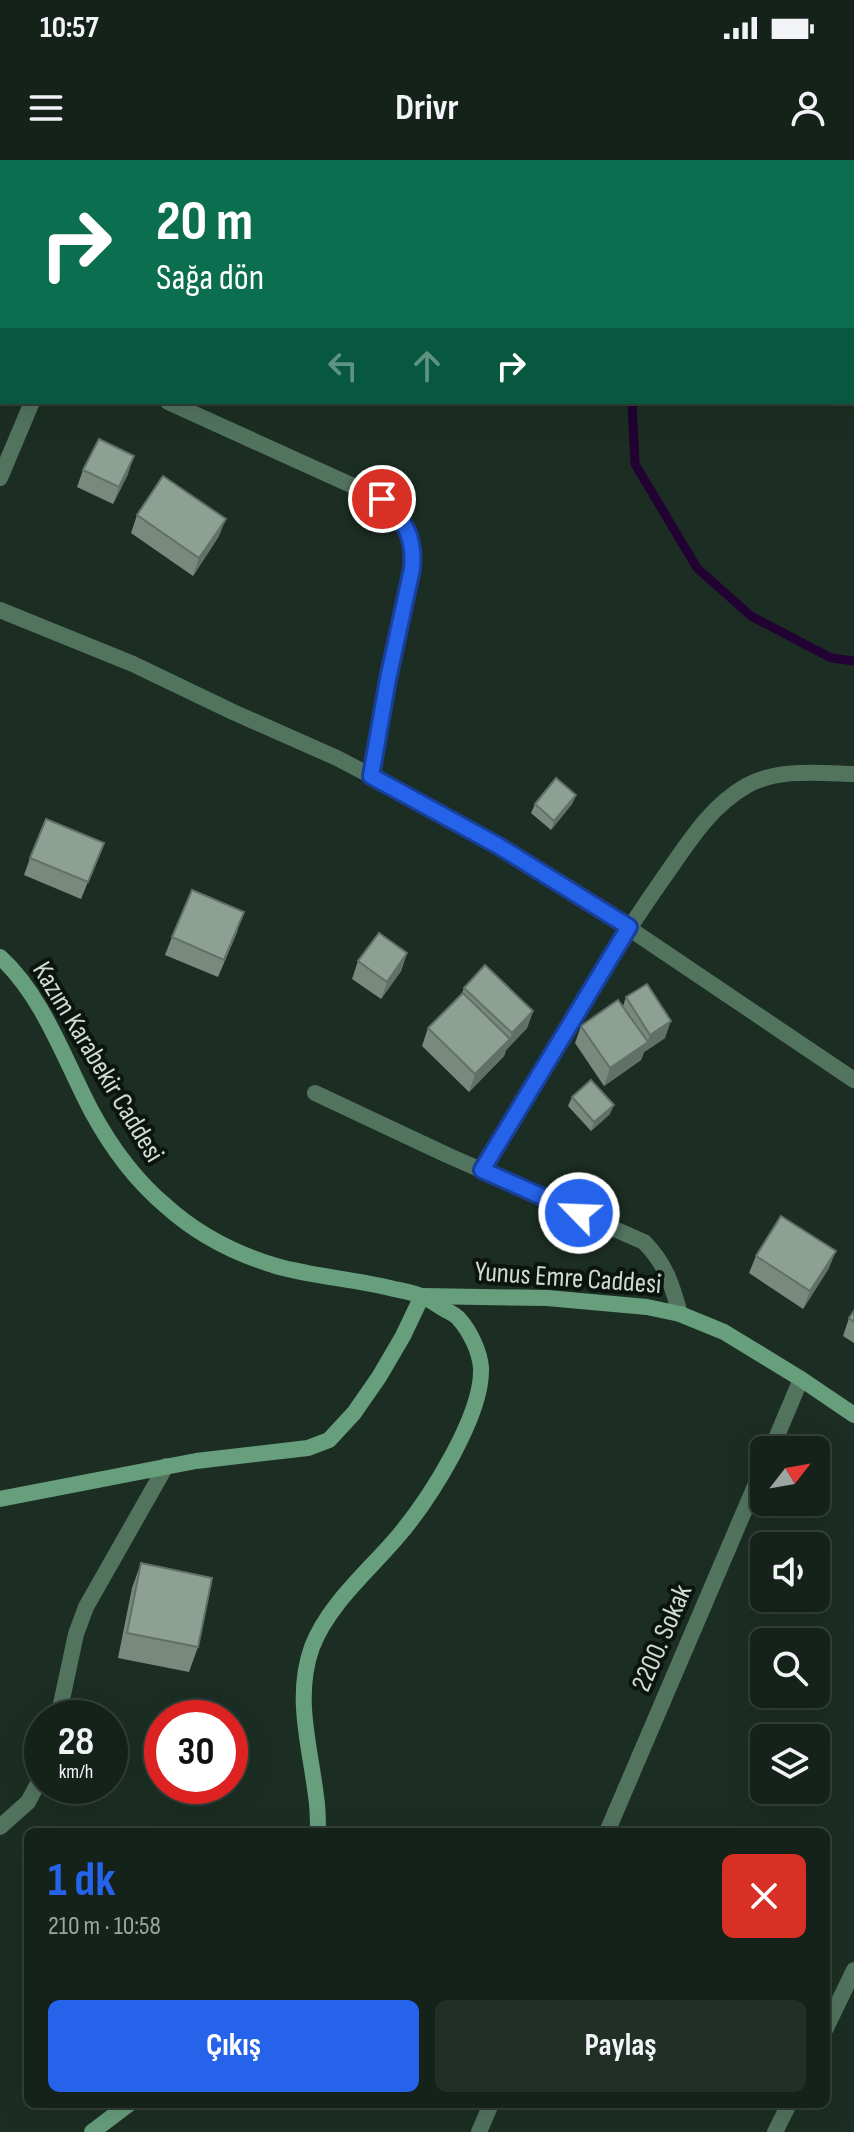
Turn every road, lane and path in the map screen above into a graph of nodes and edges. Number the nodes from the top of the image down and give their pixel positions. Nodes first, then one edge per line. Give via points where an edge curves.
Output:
1 (31, 404) edge
2 (172, 404) edge
3 (0, 478) edge
4 (0, 610) edge
5 (854, 774) edge
6 (371, 776) junction
7 (629, 927) junction
8 (0, 957) edge
9 (854, 1080) edge
10 (315, 1093) dead end
11 (482, 1170) junction
12 (422, 1296) junction
13 (680, 1314) junction
14 (801, 1379) junction
15 (854, 1415) edge
16 (777, 1436) edge
17 (166, 1466) junction
18 (750, 1498) edge
19 (0, 1499) edge
20 (62, 1700) edge
21 (26, 1804) edge
22 (0, 1827) edge
23 (318, 1828) edge
24 (609, 1828) edge
25 (854, 1970) edge
26 (830, 2020) edge
27 (124, 2108) edge
28 (489, 2108) edge
29 (787, 2108) edge
30 (92, 2132) edge
31 (479, 2132) edge
32 (775, 2132) edge

1 - 3 street
2 - 6 street via 382,499 406,526 414,553 412,569
4 - 6 street via 133,664
5 - 7 street via 778,775 737,792 707,817
6 - 7 street via 497,845
7 - 9 street
7 - 11 street
8 - 12 street, Kazım Karabekir Caddesi via 34,999 115,1149 140,1183 199,1233 275,1266
10 - 11 street
11 - 13 street via 644,1242 671,1280
12 - 13 street, Yunus Emre Caddesi via 547,1298
12 - 17 street via 379,1377 329,1440 308,1448
12 - 23 street, Kazım Karabekir Caddesi via 458,1317 473,1339 481,1368 477,1397 436,1484 325,1620 311,1649 303,1715
13 - 14 street, Yunus Emre Caddesi via 724,1332
14 - 15 street, Yunus Emre Caddesi
14 - 16 street
17 - 19 street
17 - 20 street via 86,1607
18 - 24 street, 2200. Sokak
21 - 22 street
25 - 26 street
27 - 30 street
28 - 31 street
29 - 32 street

